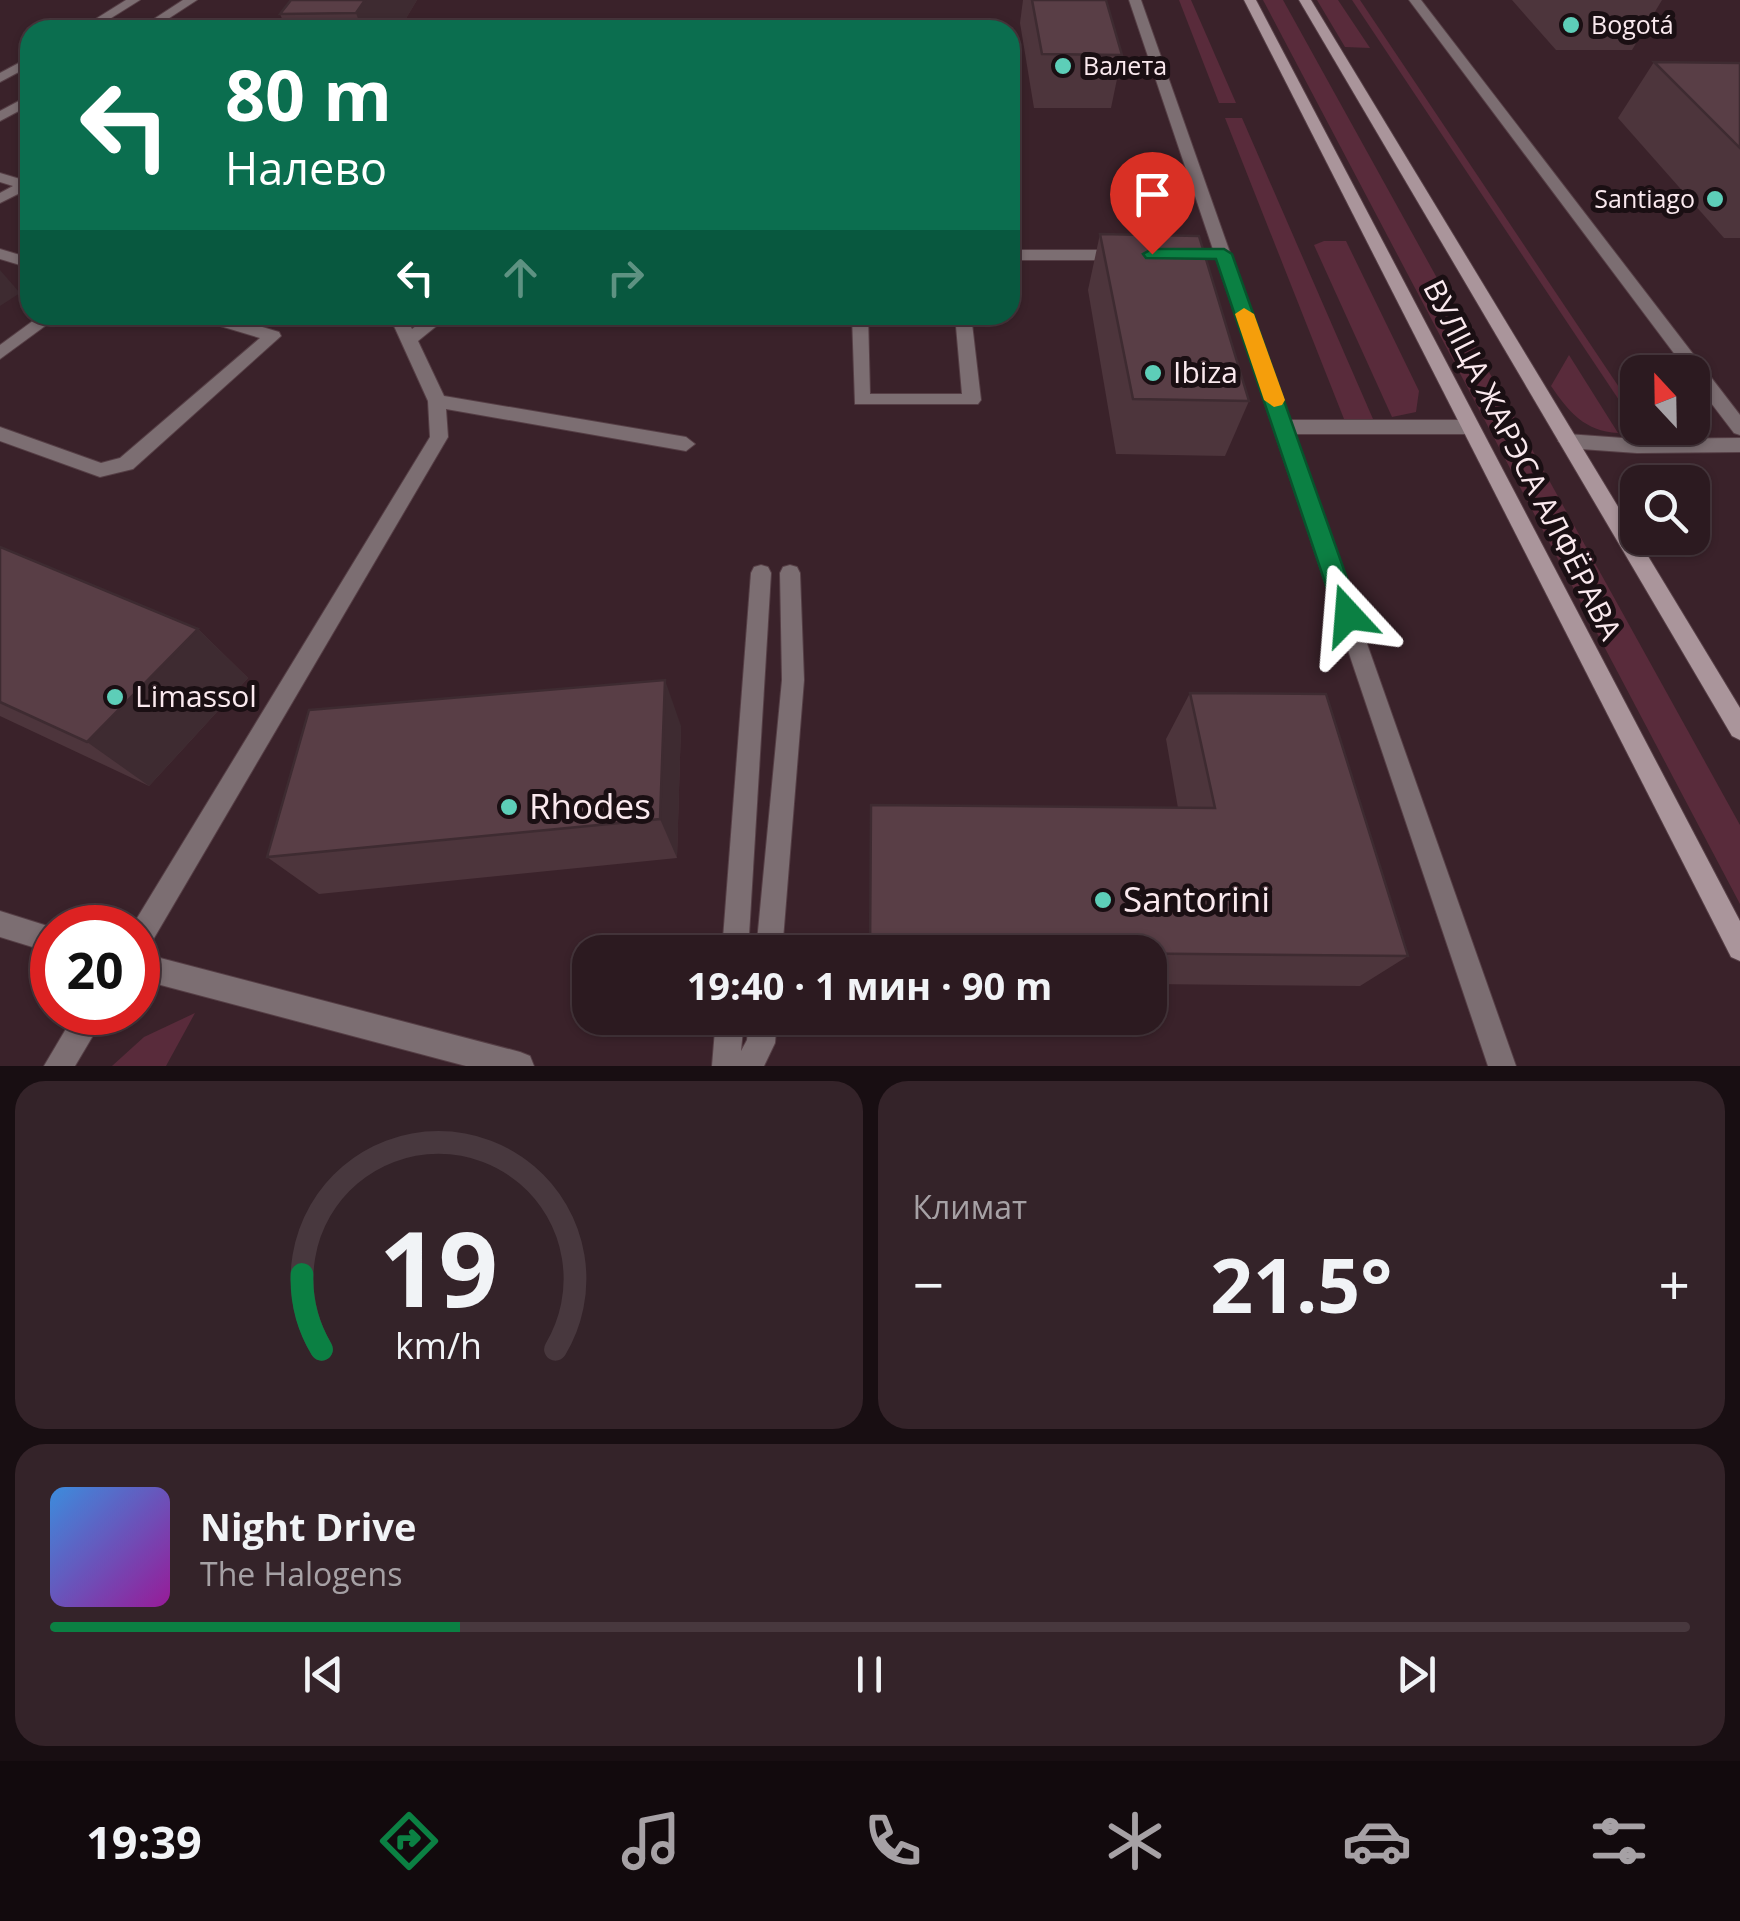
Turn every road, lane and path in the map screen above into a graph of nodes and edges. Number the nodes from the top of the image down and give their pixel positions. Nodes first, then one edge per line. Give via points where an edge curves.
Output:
1 (134, 0) edge
2 (190, 0) edge
3 (1135, 0) edge
4 (1250, 0) edge
5 (1304, 0) edge
6 (1415, 0) edge
7 (101, 20) edge
8 (159, 20) edge
9 (1146, 254) edge
10 (1020, 255) edge
11 (38, 325) edge
12 (236, 325) edge
13 (401, 325) edge
14 (429, 325) edge
15 (860, 325) edge
16 (964, 325) edge
17 (409, 340) junction
18 (0, 353) edge
19 (437, 402) junction
20 (1284, 427) junction
21 (1471, 428) junction
22 (1740, 428) edge
23 (0, 434) edge
24 (1568, 440) junction
25 (686, 444) dead end
26 (1740, 445) edge
27 (761, 573) dead end
28 (790, 573) dead end
29 (1740, 730) edge
30 (160, 905) edge
31 (0, 924) edge
32 (30, 933) edge
33 (736, 935) edge
34 (770, 935) edge
35 (1740, 948) edge
36 (160, 972) edge
37 (78, 1035) edge
38 (729, 1035) edge
39 (761, 1035) edge
40 (58, 1066) edge
41 (520, 1066) edge
42 (726, 1066) edge
43 (749, 1066) edge
44 (1502, 1066) edge

1 - 7 street
2 - 8 street
3 - 20 street via 1214,254
4 - 21 main road, ВУЛІЦА ЖАРЭСА АЛФЁРАВА
5 - 24 main road, ВУЛІЦА ЖАРЭСА АЛФЁРАВА
6 - 22 street
9 - 10 street
11 - 18 street
12 - 23 street via 273,336 126,464 100,470
13 - 17 street
14 - 17 street
15 - 16 street via 861,400 972,400
17 - 19 street
19 - 25 street
19 - 30 street via 439,438
20 - 21 street
20 - 44 street
21 - 35 main road, ВУЛІЦА ЖАРЭСА АЛФЁРАВА
24 - 26 street
24 - 29 main road, ВУЛІЦА ЖАРЭСА АЛФЁРАВА
27 - 33 street
28 - 34 street via 793,680
31 - 32 street
36 - 41 street
37 - 40 street
38 - 42 street
39 - 43 street

